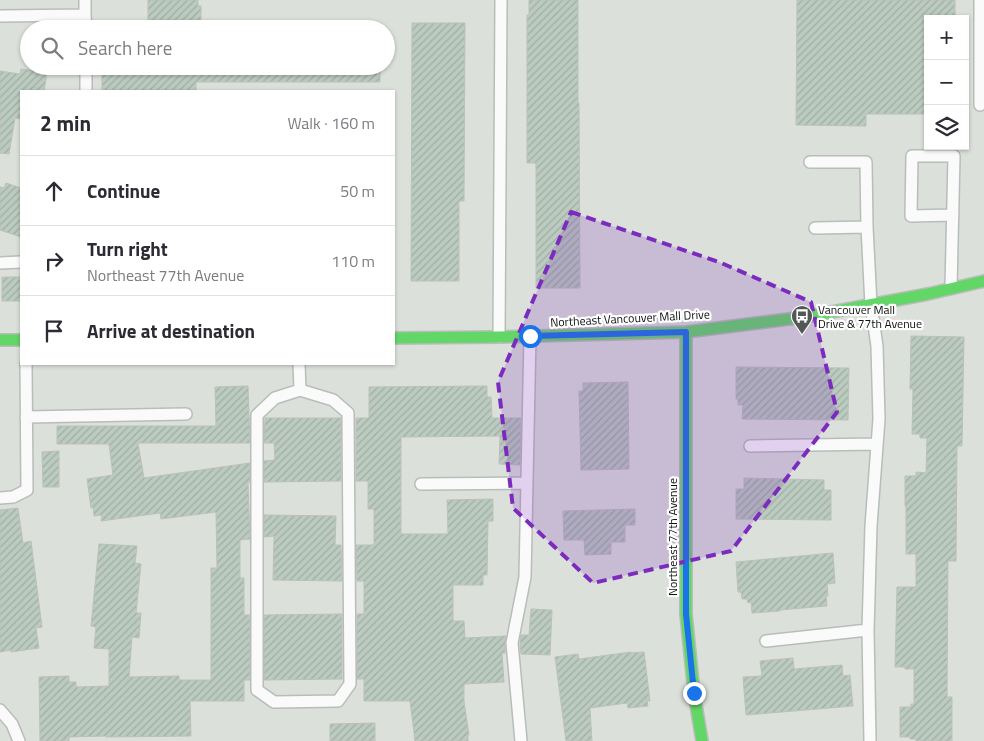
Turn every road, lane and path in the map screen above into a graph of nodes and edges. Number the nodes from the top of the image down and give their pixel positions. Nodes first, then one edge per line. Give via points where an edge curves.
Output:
1 (85, 0) edge
2 (501, 0) edge
3 (980, 0) edge
4 (85, 15) junction
5 (0, 16) edge
6 (85, 20) edge
7 (86, 75) edge
8 (86, 90) edge
9 (980, 105) dead end
10 (810, 162) dead end
11 (953, 215) junction
12 (867, 227) junction
13 (815, 228) dead end
14 (20, 262) edge
15 (0, 263) edge
16 (984, 281) edge
17 (952, 288) junction
18 (871, 305) junction
19 (686, 332) junction
20 (530, 336) junction
21 (499, 337) junction
22 (395, 338) edge
23 (0, 340) edge
24 (20, 340) edge
25 (26, 365) edge
26 (299, 365) edge
27 (300, 390) junction
28 (186, 414) dead end
29 (26, 417) junction
30 (877, 444) junction
31 (750, 446) dead end
32 (527, 483) junction
33 (421, 484) dead end
34 (0, 498) edge
35 (868, 630) junction
36 (766, 641) dead end
37 (0, 710) edge
38 (19, 741) edge
39 (521, 741) edge
40 (702, 741) edge
41 (870, 741) edge

1 - 4 lane
2 - 21 lane
3 - 9 lane
4 - 5 lane
4 - 6 lane
7 - 8 lane
10 - 12 lane via 866,162
11 - 11 lane via 954,156 912,156 911,216
11 - 17 lane
12 - 13 lane
12 - 18 lane
14 - 15 lane
16 - 17 main road, Northeast Vancouver Mall Drive
17 - 18 main road, Northeast Vancouver Mall Drive
18 - 19 main road, Northeast Vancouver Mall Drive
18 - 30 lane via 877,346
19 - 20 main road, Northeast Vancouver Mall Drive
19 - 40 main road, Northeast 77th Avenue via 686,614
20 - 21 main road, Northeast Vancouver Mall Drive
20 - 32 lane
21 - 22 main road, Northeast Vancouver Mall Drive
23 - 24 main road
25 - 29 lane
26 - 27 lane
27 - 27 lane via 275,398 257,415 257,690 274,702 338,701 350,684 348,413 333,400
28 - 29 lane
29 - 34 lane via 27,490
30 - 31 lane
30 - 35 lane
32 - 33 lane
32 - 39 lane via 525,577 512,643
35 - 36 lane
35 - 41 lane
37 - 38 lane via 12,724

